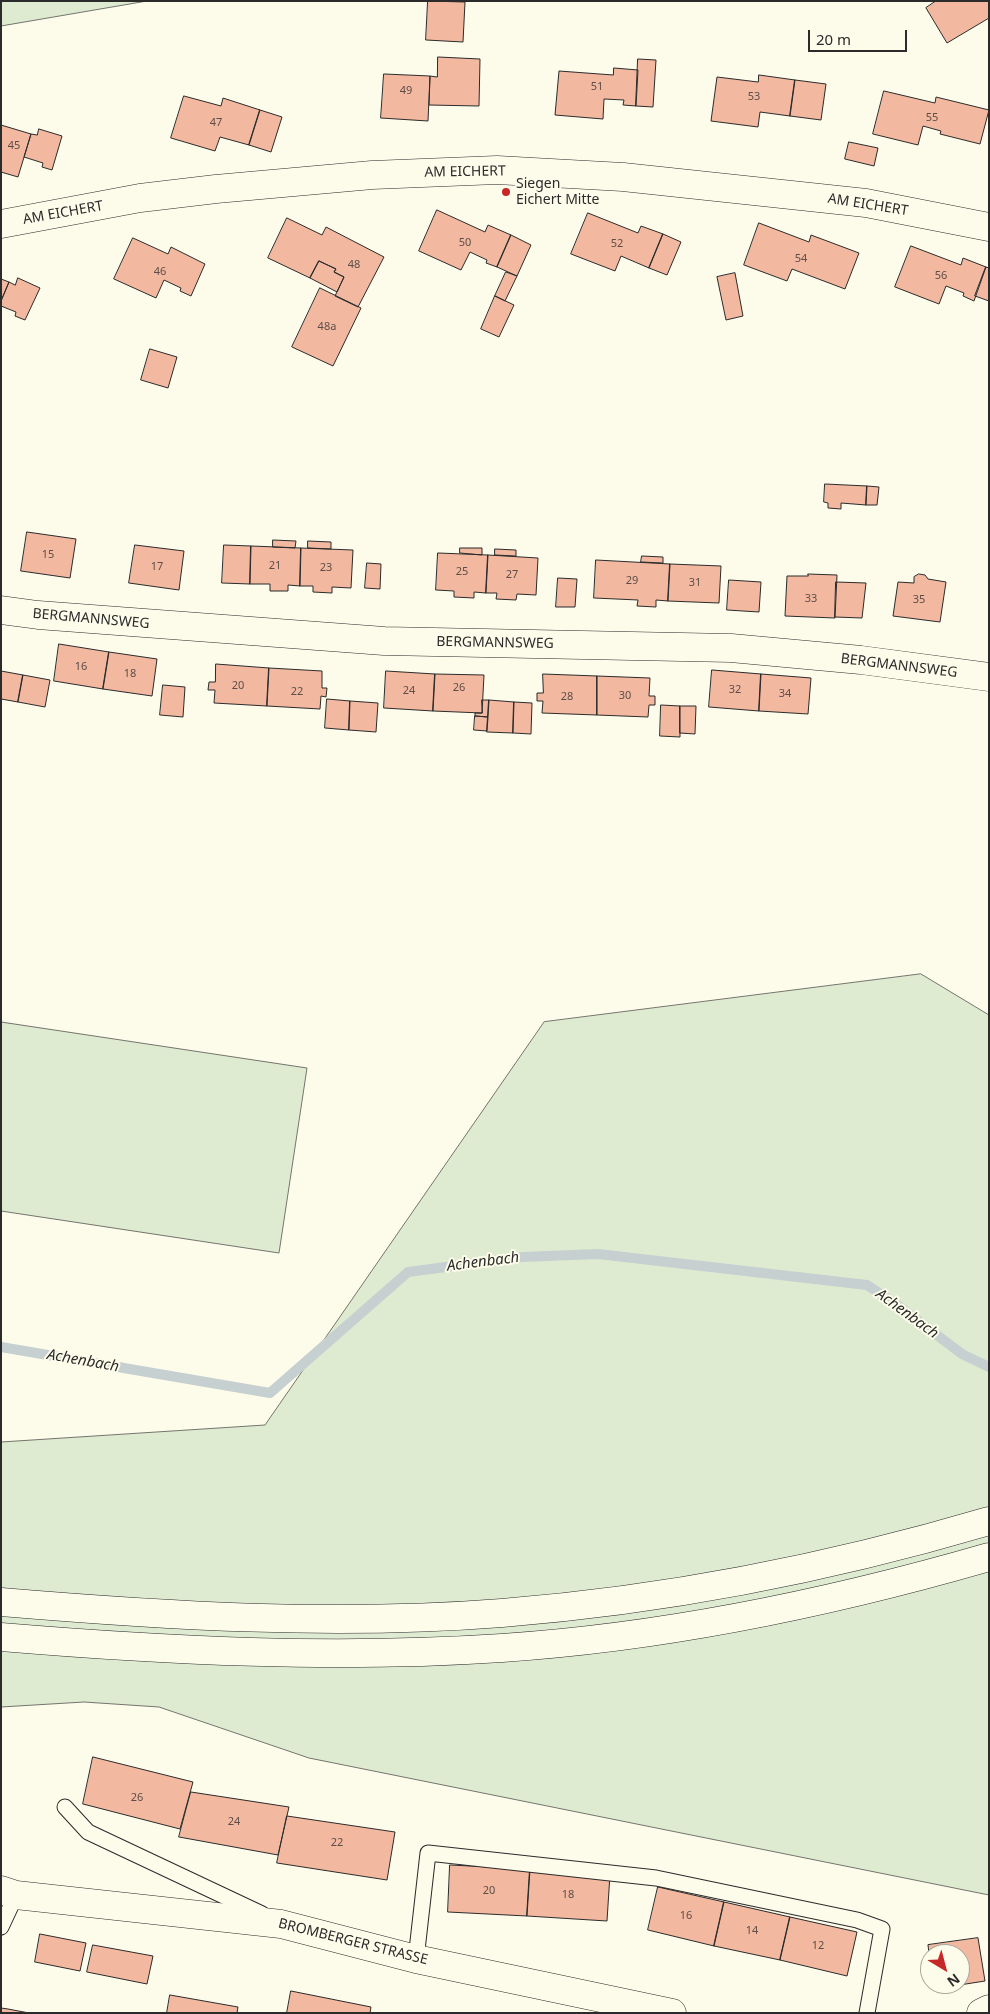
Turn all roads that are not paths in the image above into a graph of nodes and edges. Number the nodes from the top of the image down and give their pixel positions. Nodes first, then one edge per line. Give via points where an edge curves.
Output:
1 (1, 224) edge
2 (989, 226) edge
3 (1, 610) edge
4 (989, 677) edge
5 (989, 1521) edge
6 (989, 1557) edge
7 (1, 1602) edge
8 (1, 1637) edge
9 (65, 1807) dead end
10 (8, 1893) edge
11 (281, 1924) junction
12 (1, 1927) edge
13 (416, 1959) junction
14 (989, 2010) edge
15 (672, 2013) edge
16 (867, 2013) edge
17 (981, 2013) edge

1 - 2 main road, AM EICHERT via 140,198 216,189 372,175 497,170 623,177 866,203
3 - 4 main road, BERGMANNSWEG via 384,641 731,648 870,661
5 - 7 main road via 814,1567 720,1586 501,1613 291,1618 122,1612
6 - 8 main road via 821,1602 726,1620 504,1648 290,1653 119,1647
9 - 11 lane via 88,1832
10 - 11 main road, BROMBERGER STRASSE
10 - 12 lane
11 - 13 main road, BROMBERGER STRASSE
13 - 15 main road, BROMBERGER STRASSE
13 - 16 lane via 428,1853 656,1878 857,1920 882,1930
14 - 17 main road

